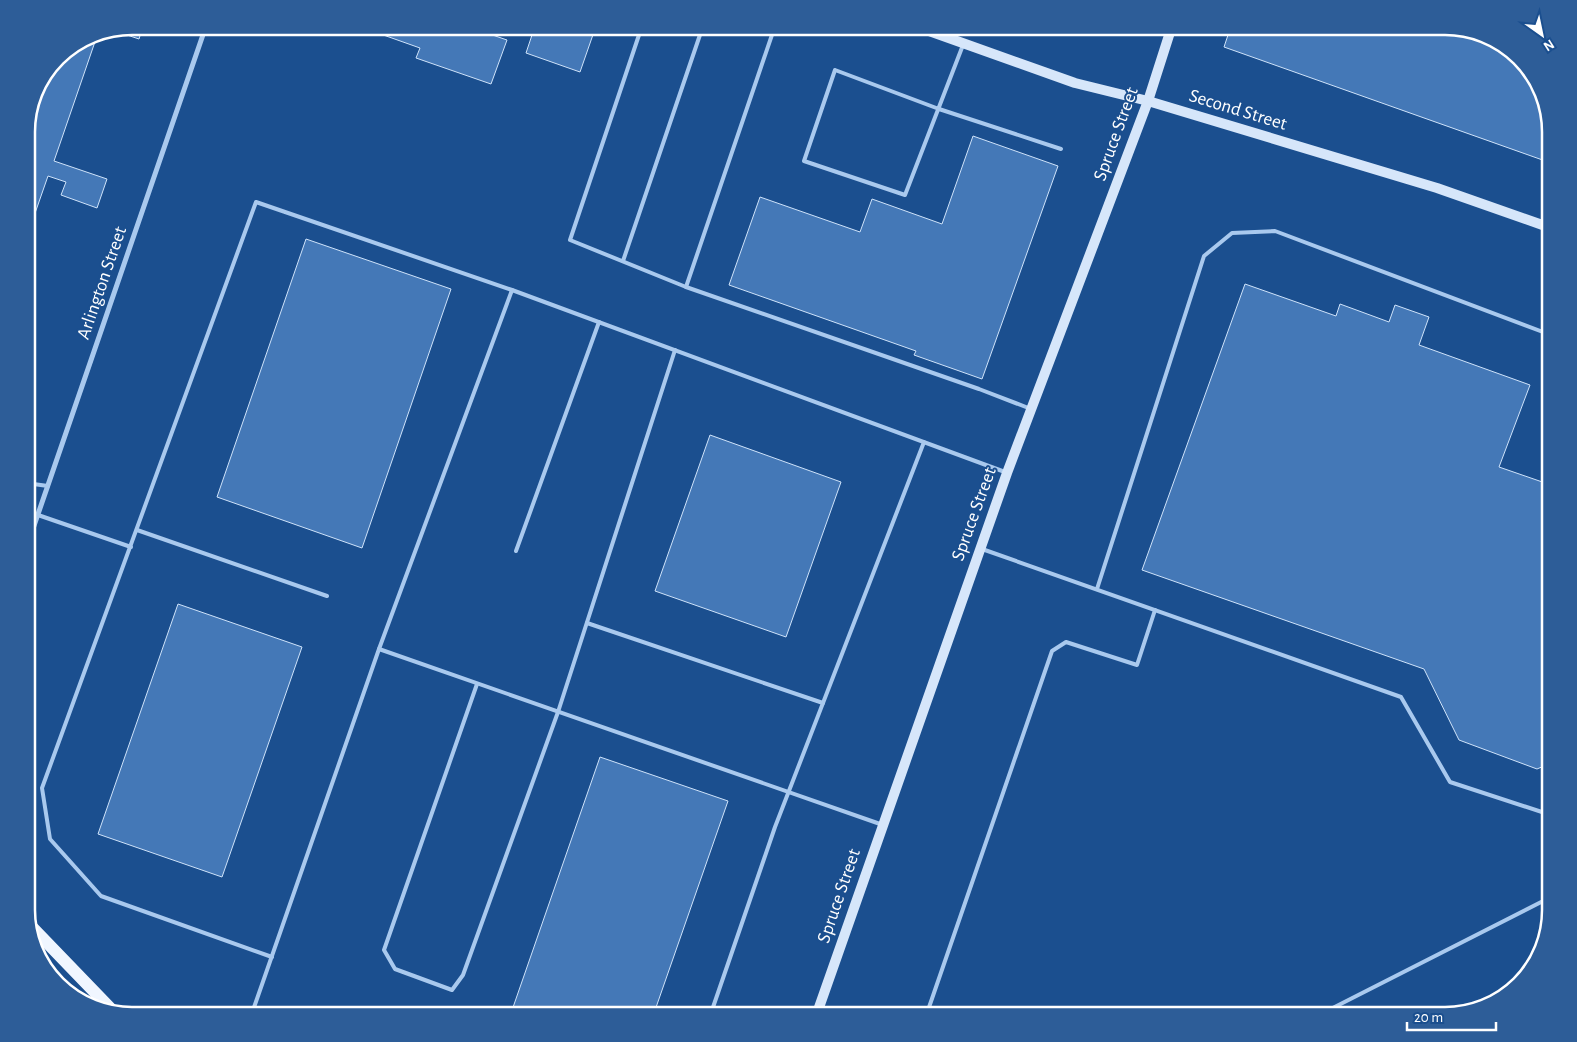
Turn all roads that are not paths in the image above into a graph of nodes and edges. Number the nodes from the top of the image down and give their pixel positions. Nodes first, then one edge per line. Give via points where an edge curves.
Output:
1 (203, 35) edge
2 (639, 35) edge
3 (700, 35) edge
4 (772, 35) edge
5 (939, 35) edge
6 (1169, 35) edge
7 (963, 44) junction
8 (1148, 101) junction
9 (939, 109) junction
10 (1061, 149) dead end
11 (1542, 225) edge
12 (623, 261) junction
13 (686, 287) junction
14 (512, 290) junction
15 (599, 322) junction
16 (1542, 332) edge
17 (675, 350) junction
18 (1031, 409) junction
19 (924, 442) junction
20 (1007, 473) junction
21 (35, 484) edge
22 (48, 486) junction
23 (38, 515) junction
24 (35, 524) edge
25 (137, 530) junction
26 (131, 547) junction
27 (980, 548) junction
28 (516, 551) dead end
29 (1097, 589) junction
30 (327, 596) dead end
31 (1155, 610) junction
32 (587, 623) junction
33 (379, 650) junction
34 (477, 684) junction
35 (823, 703) junction
36 (558, 712) junction
37 (789, 792) junction
38 (1542, 812) edge
39 (883, 825) junction
40 (1542, 902) edge
41 (38, 935) edge
42 (272, 957) junction
43 (105, 1003) edge
44 (255, 1007) edge
45 (713, 1007) edge
46 (819, 1007) edge
47 (929, 1007) edge
48 (1335, 1007) edge

1 - 22 street, Arlington Street
2 - 12 lane via 570,240
3 - 12 lane
4 - 13 lane
5 - 7 street, Second Street
6 - 8 street, Spruce Street
7 - 8 street, Second Street via 1075,83
7 - 9 lane
8 - 11 street, Second Street via 1437,188
8 - 18 street, Spruce Street
9 - 9 lane via 905,195 804,161 835,70
9 - 10 lane
12 - 13 lane
13 - 18 lane
14 - 15 lane
14 - 25 lane via 256,202
14 - 33 lane
15 - 17 lane
15 - 28 lane
16 - 29 lane via 1275,231 1232,233 1204,256
17 - 19 lane
17 - 32 lane
18 - 20 street, Spruce Street
19 - 20 lane
19 - 35 lane
20 - 27 street, Spruce Street
21 - 22 lane
22 - 23 street, Arlington Street
23 - 24 street, Arlington Street
23 - 26 lane
25 - 26 lane
25 - 30 lane
26 - 42 lane via 42,788 50,839 101,896
27 - 29 lane
27 - 39 street, Spruce Street
29 - 31 lane
31 - 38 lane via 1401,697 1450,782
31 - 47 lane via 1137,665 1066,642 1052,651
32 - 35 lane
32 - 36 lane
33 - 34 lane
33 - 42 lane
34 - 36 lane
34 - 36 lane via 384,950 395,969 452,990 463,975
35 - 37 lane
36 - 37 lane
37 - 39 lane
37 - 45 lane
39 - 46 street, Spruce Street
40 - 48 lane
41 - 43 main road
42 - 44 lane

